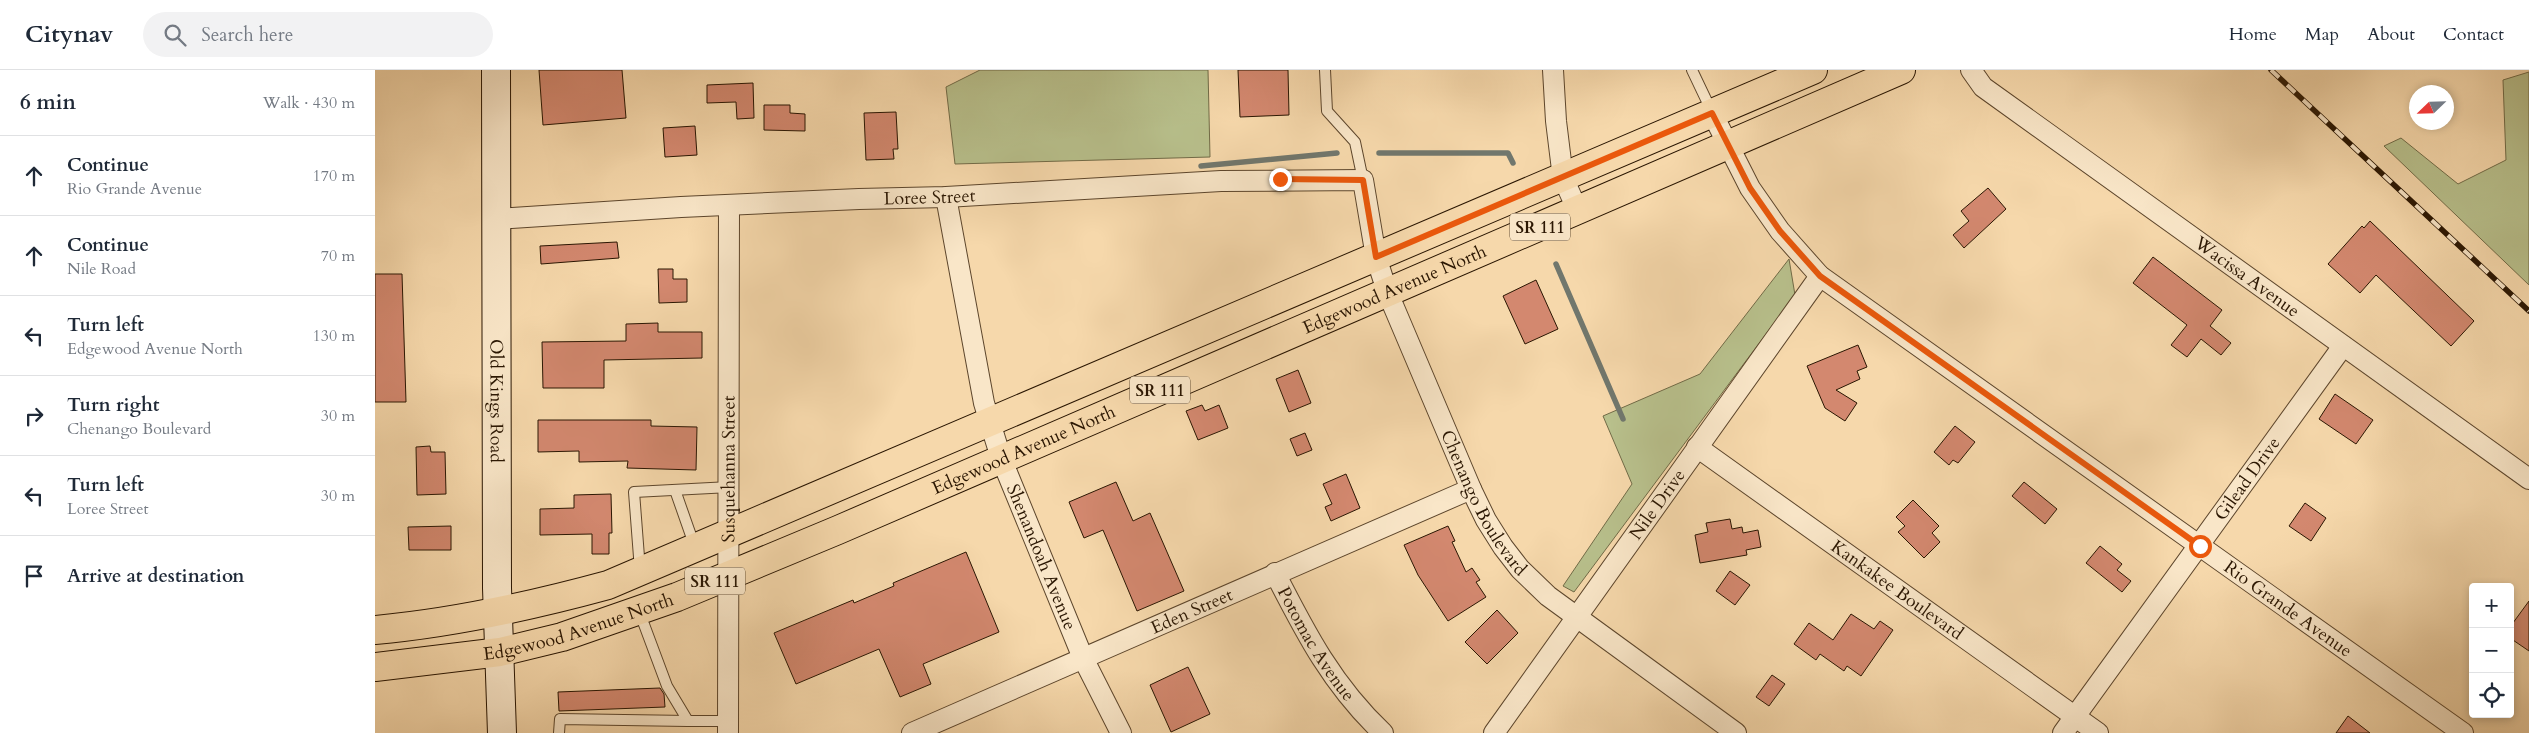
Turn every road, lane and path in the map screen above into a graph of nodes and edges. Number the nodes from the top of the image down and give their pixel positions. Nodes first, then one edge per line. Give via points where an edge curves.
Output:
1 (496, 70) edge
2 (1325, 70) edge
3 (1553, 70) edge
4 (1692, 70) edge
5 (1813, 70) edge
6 (1901, 70) edge
7 (1971, 70) edge
8 (1712, 113) junction
9 (1727, 145) junction
10 (1563, 178) junction
11 (1363, 180) junction
12 (946, 197) junction
13 (729, 204) junction
14 (1577, 211) junction
15 (496, 219) junction
16 (1376, 257) junction
17 (1820, 276) junction
18 (1387, 291) junction
19 (2343, 346) junction
20 (991, 423) junction
21 (1697, 447) junction
22 (1001, 458) junction
23 (2529, 479) edge
24 (730, 487) junction
25 (1471, 489) junction
26 (675, 490) junction
27 (730, 533) junction
28 (2200, 546) junction
29 (695, 548) junction
30 (641, 571) junction
31 (1275, 573) junction
32 (729, 575) junction
33 (639, 610) junction
34 (498, 612) junction
35 (1575, 617) junction
36 (375, 630) edge
37 (500, 652) junction
38 (1083, 658) junction
39 (375, 667) edge
40 (2074, 716) junction
41 (688, 721) junction
42 (729, 727) edge
43 (502, 733) edge
44 (559, 733) edge
45 (912, 733) edge
46 (1121, 733) edge
47 (1383, 733) edge
48 (1494, 733) edge
49 (1736, 733) edge
50 (2063, 733) edge
51 (2098, 733) edge
52 (2463, 733) edge

1 - 15 street, Old Kings Road
2 - 11 lane via 1327,111 1355,142
3 - 10 street via 1555,121
4 - 8 lane
5 - 8 main road, Edgewood Avenue North / SR 111
6 - 9 main road, Edgewood Avenue North / SR 111
7 - 19 street, Wacissa Avenue via 1983,87
8 - 9 street, Rio Grande Avenue
8 - 10 main road, Edgewood Avenue North / SR 111
9 - 14 main road, Edgewood Avenue North / SR 111
9 - 17 street, Rio Grande Avenue via 1750,188 1780,231
10 - 14 street
10 - 16 main road, Edgewood Avenue North / SR 111
11 - 12 street, Loree Street via 1231,181
11 - 16 street, Chenango Boulevard
12 - 13 street, Loree Street
12 - 20 street, Shenandoah Avenue via 984,403
13 - 15 street, Loree Street
13 - 24 street, Susquehanna Street
14 - 18 main road, Edgewood Avenue North / SR 111
15 - 34 street, Old Kings Road
16 - 18 street, Chenango Boulevard
16 - 20 main road, Edgewood Avenue North / SR 111
17 - 21 street, Nile Drive
17 - 28 street, Rio Grande Avenue
18 - 22 main road, Edgewood Avenue North / SR 111
18 - 25 street, Chenango Boulevard
19 - 23 street, Wacissa Avenue
19 - 28 street, Gilead Drive
20 - 22 street, Shenandoah Avenue
20 - 27 main road, Edgewood Avenue North / SR 111
21 - 35 street, Nile Drive
21 - 40 street, Kankakee Boulevard
22 - 32 main road, Edgewood Avenue North / SR 111
22 - 38 street, Shenandoah Avenue
24 - 26 lane
24 - 27 street, Susquehanna Street
25 - 31 street, Eden Street
25 - 35 street, Chenango Boulevard via 1486,520 1520,569
26 - 29 lane
26 - 30 lane via 634,492
27 - 29 main road, Edgewood Avenue North / SR 111
27 - 32 street, Susquehanna Street
28 - 40 street, Gilead Drive
28 - 52 street, Rio Grande Avenue
29 - 30 main road, Edgewood Avenue North / SR 111
30 - 34 main road, Edgewood Avenue North / SR 111 via 608,585
31 - 38 street, Eden Street
31 - 47 street, Potomac Avenue via 1307,637 1333,679
32 - 33 main road, Edgewood Avenue North / SR 111
32 - 42 street, Susquehanna Street
33 - 37 main road, Edgewood Avenue North / SR 111 via 562,637
33 - 41 lane via 667,686
34 - 36 main road, Edgewood Avenue North / SR 111 via 424,626
34 - 37 street, Old Kings Road
35 - 48 street, Nile Drive
35 - 49 street, Chenango Boulevard
37 - 39 main road, Edgewood Avenue North / SR 111
37 - 43 street, Old Kings Road
38 - 45 street, Eden Street
38 - 46 street, Shenandoah Avenue
40 - 50 street, Gilead Drive
40 - 51 street, Kankakee Boulevard
41 - 42 lane
41 - 44 lane via 560,719

